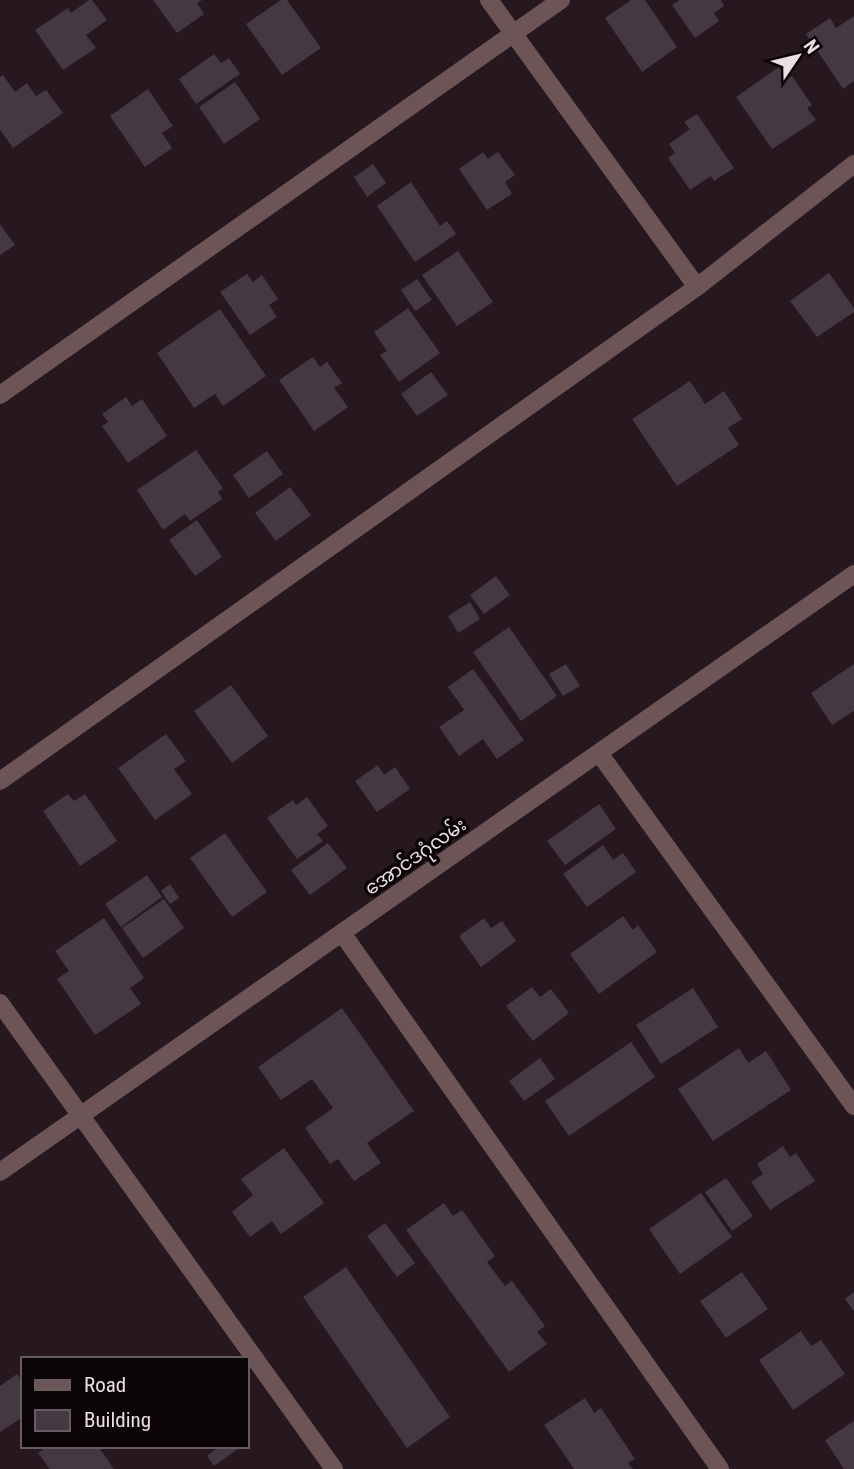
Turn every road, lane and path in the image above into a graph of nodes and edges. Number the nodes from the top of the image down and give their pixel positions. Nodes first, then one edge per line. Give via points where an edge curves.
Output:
1 (489, 0) edge
2 (561, 0) edge
3 (513, 34) junction
4 (854, 163) edge
5 (697, 287) junction
6 (0, 395) edge
7 (854, 575) edge
8 (599, 753) junction
9 (0, 781) edge
10 (342, 933) junction
11 (0, 1003) edge
12 (854, 1106) edge
13 (80, 1116) junction
14 (0, 1172) edge
15 (334, 1469) edge
16 (720, 1469) edge

1 - 3 street
2 - 3 street
3 - 5 street
3 - 6 street
4 - 5 street
5 - 9 street
7 - 8 street, အောင်ဒဂုံလမ်း
8 - 10 street, အောင်ဒဂုံလမ်း
8 - 12 street
10 - 13 street, အောင်ဒဂုံလမ်း
10 - 16 street
11 - 13 street
13 - 14 street, အောင်ဒဂုံလမ်း
13 - 15 street

